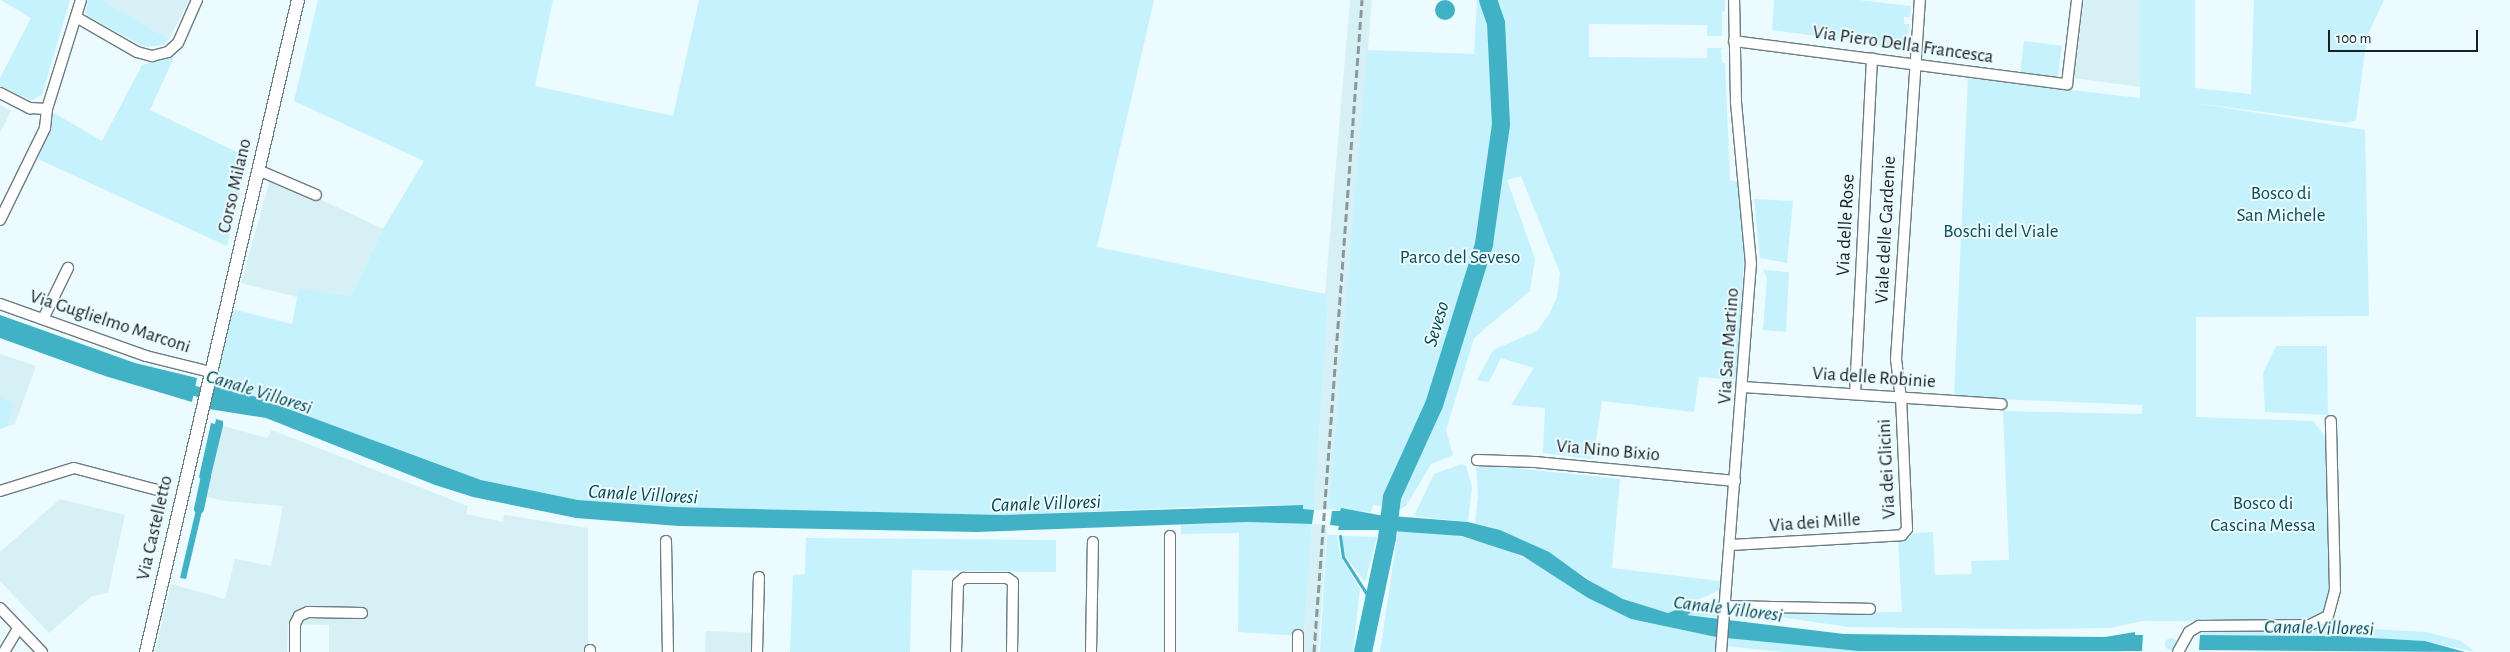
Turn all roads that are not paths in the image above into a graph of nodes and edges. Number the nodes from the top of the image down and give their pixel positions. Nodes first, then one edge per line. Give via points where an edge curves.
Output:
1 (81, 0) edge
2 (197, 0) edge
3 (298, 0) edge
4 (1734, 0) edge
5 (1920, 0) edge
6 (2076, 0) edge
7 (76, 17) junction
8 (1734, 41) junction
9 (1872, 58) junction
10 (1913, 64) junction
11 (0, 93) edge
12 (47, 109) junction
13 (258, 170) junction
14 (316, 195) dead end
15 (0, 220) edge
16 (68, 268) dead end
17 (0, 304) edge
18 (43, 319) junction
19 (209, 376) junction
20 (1744, 387) junction
21 (1854, 394) junction
22 (1901, 399) junction
23 (2002, 404) dead end
24 (201, 409) joint
25 (2331, 421) dead end
26 (1477, 460) dead end
27 (1735, 481) junction
28 (0, 491) edge
29 (161, 491) dead end
30 (1902, 535) joint
31 (1170, 536) dead end
32 (666, 541) dead end
33 (1093, 542) dead end
34 (1731, 545) junction
35 (759, 577) dead end
36 (1727, 606) junction
37 (0, 608) edge
38 (1870, 609) dead end
39 (362, 613) dead end
40 (18, 630) junction
41 (1298, 635) dead end
42 (4, 652) edge
43 (42, 652) edge
44 (146, 652) edge
45 (295, 652) edge
46 (668, 652) edge
47 (757, 652) edge
48 (956, 652) edge
49 (1012, 652) edge
50 (1091, 652) edge
51 (1170, 652) edge
52 (1298, 652) edge
53 (1722, 652) edge
54 (2178, 652) edge

1 - 7 street
2 - 7 street via 178,42 168,52 152,56 137,52
3 - 13 main road, Corso Milano
4 - 8 street, Via San Martino
5 - 10 street, Viale delle Gardenie
6 - 10 street, Via Piero Della Francesca via 2067,84
7 - 12 street
8 - 9 street, Via Piero Della Francesca
8 - 20 street, Via San Martino via 1740,150 1751,245
9 - 10 street, Via Piero Della Francesca
9 - 21 street, Via delle Rose
10 - 22 street, Viale delle Gardenie via 1896,359
11 - 12 street via 30,108
12 - 15 street via 45,128
13 - 14 street
13 - 19 main road, Corso Milano
16 - 18 street
17 - 18 street, Via Guglielmo Marconi
18 - 19 street, Via Guglielmo Marconi
19 - 24 main road, Corso Milano
20 - 21 street, Via delle Robinie
20 - 27 street, Via San Martino
21 - 22 street, Via delle Robinie
22 - 23 street, Via delle Robinie
22 - 30 street, Via dei Glicini via 1909,521
24 - 44 main road, Via Castelletto
25 - 54 street via 2334,590 2328,616 2310,625 2199,626 2189,632
26 - 27 street, Via Nino Bixio via 1535,462
27 - 34 street, Via San Martino
28 - 29 street via 74,468
30 - 34 street, Via dei Mille
31 - 51 street
32 - 46 street
33 - 50 street
34 - 36 street, Via San Martino
35 - 47 street
36 - 38 street
36 - 53 street, Via San Martino
37 - 40 street
39 - 45 street via 308,612 299,616 295,624
40 - 42 street
40 - 43 street
41 - 52 street
48 - 49 street via 959,580 1012,579

